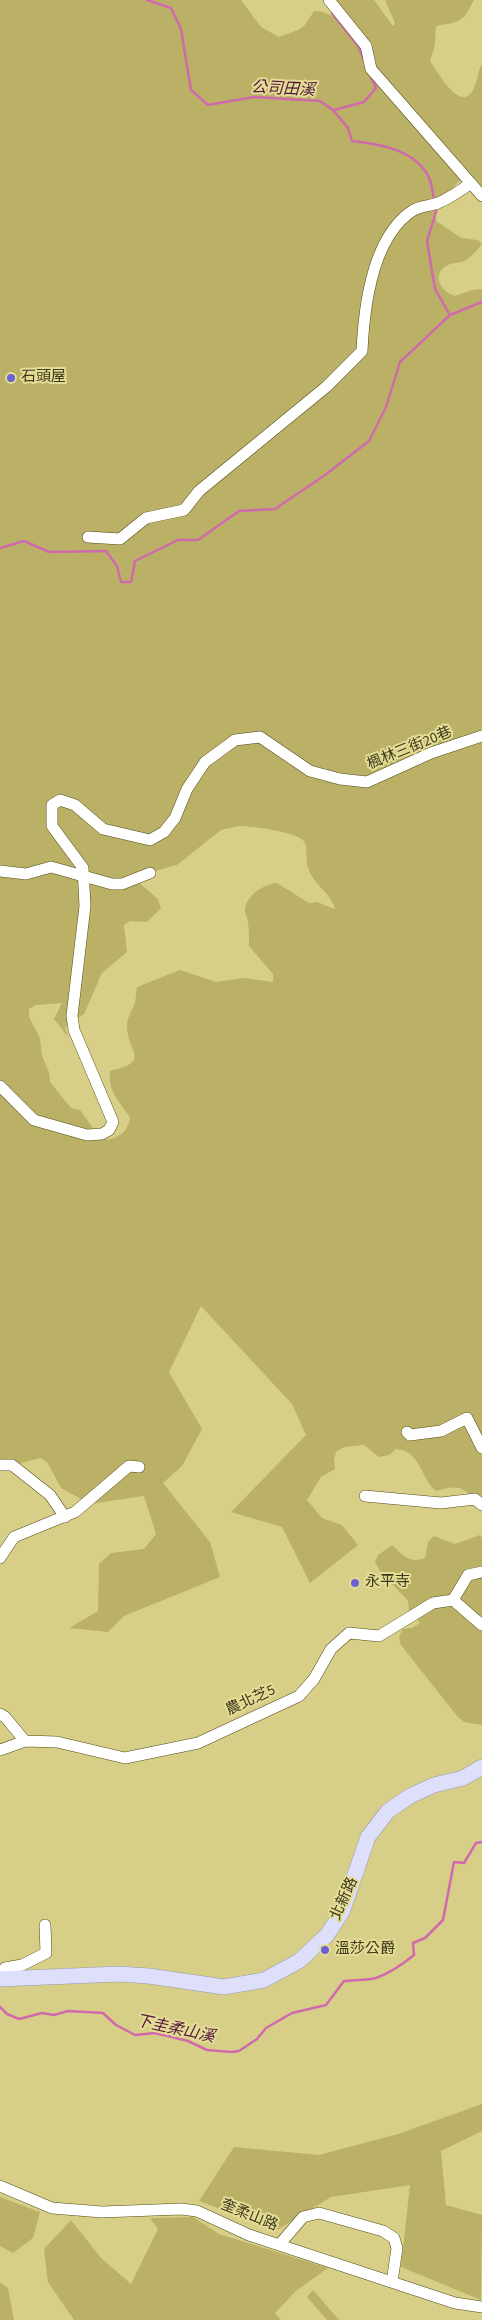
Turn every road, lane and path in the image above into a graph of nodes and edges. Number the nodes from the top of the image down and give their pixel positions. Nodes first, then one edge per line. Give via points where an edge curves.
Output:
1 (329, 0) edge
2 (471, 183) junction
3 (482, 196) edge
4 (88, 537) dead end
5 (482, 736) edge
6 (0, 871) edge
7 (150, 873) dead end
8 (85, 875) junction
9 (0, 1086) edge
10 (407, 1432) dead end
11 (482, 1448) edge
12 (0, 1465) edge
13 (139, 1467) dead end
14 (365, 1496) dead end
15 (482, 1505) edge
16 (65, 1517) junction
17 (0, 1558) edge
18 (482, 1572) edge
19 (453, 1600) junction
20 (482, 1625) edge
21 (0, 1714) edge
22 (24, 1741) junction
23 (0, 1750) edge
24 (482, 1767) edge
25 (45, 1925) dead end
26 (3, 1979) edge
27 (0, 2186) edge
28 (280, 2244) junction
29 (392, 2282) junction
30 (482, 2308) edge

1 - 2 street via 366,46 372,69
2 - 3 street
2 - 4 street via 451,198 413,210 392,232 375,266 363,319 362,352 326,387 199,491 184,510 146,518 120,539
5 - 8 street, 楓林三街20巷 via 431,753 367,782 310,771 260,738 235,740 205,762 175,818 164,832 150,840 103,829 75,805 60,800 52,805 52,826
6 - 8 street via 26,874 51,868
7 - 8 street via 122,884
8 - 9 street via 85,906 72,1016 74,1030 114,1122 102,1134 87,1135 34,1120
10 - 11 street via 410,1435 441,1431 467,1418
12 - 16 street via 12,1465 50,1494
13 - 16 street via 129,1466
14 - 15 street via 441,1503 475,1499
16 - 17 street via 14,1538
18 - 19 street via 468,1575
19 - 20 street
19 - 22 street, 農北芝5 via 433,1603 378,1636 349,1633 331,1649 314,1679 299,1696 198,1742 125,1758 57,1742
21 - 22 street
22 - 23 street
24 - 26 main road, 北新路 via 463,1778 434,1785 410,1796 388,1811 368,1837 342,1912 328,1935 299,1961 264,1980 224,1987 129,1975
25 - 26 street via 46,1953 22,1965 5,1968
27 - 28 street, 奎柔山路 via 52,2208 102,2212 197,2211 235,2230
28 - 29 street, 奎柔山路
28 - 29 street via 303,2217 319,2213 383,2231 394,2238 397,2248
29 - 30 street, 奎柔山路 via 455,2303

